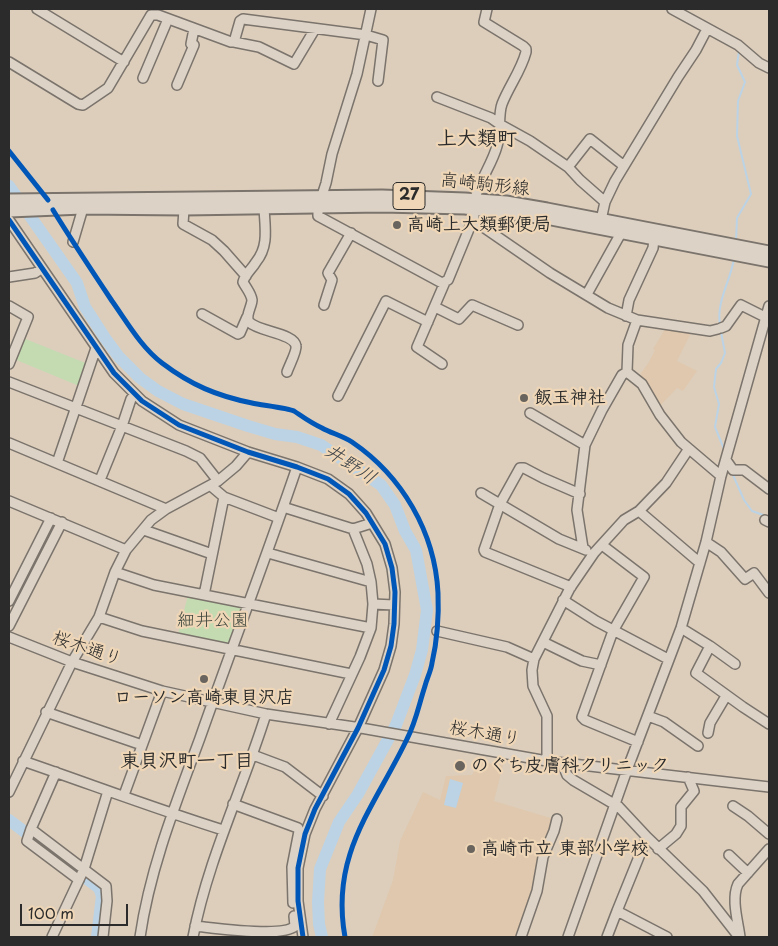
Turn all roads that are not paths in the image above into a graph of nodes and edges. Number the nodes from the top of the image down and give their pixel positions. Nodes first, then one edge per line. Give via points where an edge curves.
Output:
1 (37, 9) edge
2 (371, 9) edge
3 (487, 9) edge
4 (679, 10) edge
5 (168, 19) junction
6 (194, 29) junction
7 (315, 29) junction
8 (707, 29) junction
9 (366, 35) junction
10 (234, 42) junction
11 (9, 62) edge
12 (124, 62) junction
13 (769, 68) edge
14 (143, 78) dead end
15 (378, 81) dead end
16 (177, 85) dead end
17 (437, 97) dead end
18 (501, 126) junction
19 (624, 166) junction
20 (568, 167) junction
21 (605, 202) junction
22 (320, 203) junction
23 (82, 204) junction
24 (264, 208) junction
25 (184, 209) junction
26 (474, 210) junction
27 (9, 211) edge
28 (602, 220) junction
29 (351, 233) junction
30 (621, 233) junction
31 (654, 239) junction
32 (73, 242) dead end
33 (769, 252) edge
34 (769, 261) edge
35 (41, 269) junction
36 (246, 276) junction
37 (9, 277) edge
38 (445, 282) junction
39 (587, 294) junction
40 (324, 305) dead end
41 (9, 306) edge
42 (769, 306) edge
43 (435, 307) junction
44 (202, 314) dead end
45 (626, 316) junction
46 (247, 318) junction
47 (768, 318) edge
48 (637, 320) junction
49 (428, 322) junction
50 (518, 325) dead end
51 (96, 348) junction
52 (9, 364) edge
53 (442, 364) dead end
54 (287, 372) dead end
55 (627, 372) junction
56 (9, 382) edge
57 (135, 394) junction
58 (338, 396) dead end
59 (76, 408) junction
60 (530, 413) dead end
61 (122, 426) junction
62 (9, 443) edge
63 (585, 445) junction
64 (688, 450) junction
65 (248, 452) junction
66 (726, 460) junction
67 (57, 463) junction
68 (297, 467) junction
69 (720, 476) junction
70 (100, 480) junction
71 (214, 484) junction
72 (769, 489) edge
73 (481, 493) dead end
74 (580, 494) junction
75 (224, 497) junction
76 (9, 501) edge
77 (500, 504) junction
78 (283, 507) junction
79 (166, 509) junction
80 (639, 510) junction
81 (51, 518) junction
82 (279, 518) junction
83 (62, 522) junction
84 (372, 522) junction
85 (352, 529) junction
86 (144, 530) junction
87 (706, 542) junction
88 (602, 545) junction
89 (583, 548) junction
90 (126, 550) junction
91 (268, 553) junction
92 (594, 553) junction
93 (212, 554) junction
94 (700, 563) junction
95 (115, 572) junction
96 (371, 582) junction
97 (571, 587) junction
98 (769, 593) edge
99 (204, 595) junction
100 (563, 600) junction
101 (9, 601) edge
102 (248, 603) junction
103 (373, 604) junction
104 (394, 605) junction
105 (99, 617) junction
106 (9, 626) edge
107 (371, 628) junction
108 (681, 628) junction
109 (437, 631) dead end
110 (613, 631) junction
111 (9, 637) edge
112 (543, 642) junction
113 (710, 646) junction
114 (232, 649) junction
115 (534, 659) junction
116 (668, 659) junction
117 (72, 662) junction
118 (735, 664) dead end
119 (601, 665) junction
120 (352, 674) junction
121 (162, 691) junction
122 (726, 696) junction
123 (212, 703) junction
124 (46, 712) junction
125 (266, 714) junction
126 (648, 716) junction
127 (329, 724) junction
128 (769, 724) edge
129 (359, 728) junction
130 (708, 733) dead end
131 (638, 742) junction
132 (142, 745) junction
133 (698, 746) dead end
134 (253, 756) junction
135 (23, 761) junction
136 (547, 761) junction
137 (562, 763) junction
138 (627, 770) junction
139 (56, 772) junction
140 (688, 777) junction
141 (769, 787) edge
142 (108, 791) junction
143 (9, 792) edge
144 (124, 795) junction
145 (323, 796) junction
146 (233, 804) junction
147 (614, 804) junction
148 (733, 806) dead end
149 (172, 814) junction
150 (557, 819) dead end
151 (223, 830) junction
152 (30, 833) junction
153 (769, 834) edge
154 (647, 838) junction
155 (658, 849) junction
156 (769, 849) edge
157 (729, 855) dead end
158 (84, 869) junction
159 (748, 873) junction
160 (79, 880) junction
161 (617, 911) junction
162 (195, 926) junction
163 (271, 935) edge
164 (571, 936) edge
165 (52, 937) edge
166 (103, 937) edge
167 (140, 937) edge
168 (194, 937) edge
169 (303, 937) edge
170 (521, 937) edge
171 (607, 937) edge
172 (667, 937) edge
173 (740, 937) edge

1 - 12 street
2 - 9 street
3 - 18 street via 484,22 526,49 524,60 500,108
4 - 8 street
5 - 6 street
5 - 12 street via 151,15
5 - 14 street
6 - 10 street
6 - 16 street via 191,44 194,45
7 - 9 street
7 - 10 street via 243,19
7 - 10 street via 294,64 260,47
8 - 13 street via 738,45
8 - 19 street
9 - 15 street via 382,40
9 - 22 street
11 - 12 street via 83,105 108,88
17 - 18 street via 491,118
18 - 20 street
18 - 26 street via 498,144 478,188
19 - 20 street via 590,139
19 - 21 street
20 - 21 street
21 - 28 street
22 - 23 main road, 高崎駒形線 / 27
22 - 24 main road, 高崎駒形線 / 27
22 - 26 main road, 高崎駒形線 / 27 via 390,196
22 - 29 street via 318,216
23 - 25 main road, 高崎駒形線 / 27
23 - 27 main road, 高崎駒形線 / 27 via 45,205
23 - 32 street
24 - 25 main road, 高崎駒形線 / 27
24 - 36 street via 265,244
25 - 36 street via 183,224 212,240
26 - 28 main road, 高崎駒形線 / 27 via 506,202
26 - 30 main road, 高崎駒形線 / 27 via 546,218
26 - 38 street
26 - 39 street via 536,264
27 - 35 street
28 - 33 main road, 高崎駒形線 / 27
29 - 38 street via 439,283
29 - 40 street via 328,273 332,280
30 - 31 main road, 高崎駒形線 / 27
30 - 39 street
31 - 34 main road, 高崎駒形線 / 27
31 - 45 street via 629,300
35 - 37 street
35 - 51 street
36 - 46 street via 243,282 252,298
38 - 43 street
39 - 45 street
41 - 52 street via 28,317
42 - 47 street
43 - 49 street
43 - 50 street via 459,319 472,305
44 - 46 street via 238,334
45 - 48 street
46 - 54 street via 261,329 294,342 296,350
47 - 48 street via 741,305 726,326 710,331
47 - 66 street
48 - 55 street via 628,345
49 - 53 street via 417,347
49 - 58 street via 386,301
51 - 57 street
51 - 59 street
55 - 63 street via 602,410
55 - 64 street via 642,384 660,415
56 - 59 street
57 - 61 street
57 - 65 street via 179,425
59 - 61 street
59 - 67 street
60 - 63 street
61 - 70 street
61 - 71 street via 200,458
62 - 67 street
63 - 74 street
64 - 69 street
64 - 80 street via 666,483
65 - 68 street
65 - 71 street
66 - 69 street
66 - 72 street via 733,470 744,470
67 - 70 street
68 - 78 street
68 - 84 street via 337,486 358,504
69 - 87 street
70 - 79 street
71 - 75 street
71 - 79 street
73 - 77 street
74 - 77 street via 520,468
74 - 89 street via 577,510
75 - 82 street
75 - 93 street
76 - 81 street
77 - 89 street via 559,539
77 - 97 street via 485,552
78 - 82 street
78 - 85 street
79 - 86 street
80 - 88 street via 624,520
80 - 94 street
81 - 83 street
81 - 101 street
82 - 91 street
83 - 90 street
83 - 106 street
84 - 85 street
84 - 104 street via 392,568
85 - 96 street
86 - 90 street
86 - 93 street
87 - 94 street
87 - 98 street via 721,552 745,579 754,573
88 - 92 street
88 - 110 street via 644,577
89 - 92 street
90 - 95 street
91 - 96 street
91 - 102 street
92 - 97 street
93 - 99 street
94 - 108 street
95 - 99 street via 154,585
95 - 105 street
96 - 103 street
97 - 100 street
99 - 102 street
100 - 110 street
100 - 112 street
102 - 107 street
102 - 114 street
103 - 104 street
103 - 107 street
104 - 129 street via 388,658
105 - 114 street via 142,631
105 - 117 street
107 - 120 street
108 - 113 street
108 - 116 street
109 - 115 street via 507,647
110 - 116 street
110 - 119 street
111 - 117 street, 桜木通り
112 - 115 street
112 - 119 street via 582,661
113 - 118 street
113 - 122 street via 696,673
114 - 120 street
114 - 123 street
115 - 136 street via 533,686 547,716
116 - 126 street
117 - 121 street, 桜木通り
117 - 124 street
119 - 131 street via 582,717
120 - 127 street
121 - 123 street, 桜木通り
121 - 132 street
122 - 128 street
122 - 130 street via 710,723
123 - 125 street, 桜木通り
123 - 149 street
124 - 132 street
124 - 135 street
125 - 127 street, 桜木通り
125 - 134 street
126 - 131 street
126 - 133 street via 664,722
127 - 129 street, 桜木通り
129 - 136 street, 桜木通り
129 - 145 street
131 - 138 street
132 - 144 street
134 - 145 street via 285,767
134 - 146 street
135 - 139 street
135 - 143 street
136 - 137 street, 桜木通り
137 - 138 street, 桜木通り
137 - 147 street via 573,780
138 - 140 street, 桜木通り
138 - 147 street
139 - 142 street
139 - 152 street
140 - 141 street, 桜木通り
140 - 155 street via 694,790 681,807 681,826
142 - 144 street
142 - 158 street
144 - 149 street
145 - 169 street via 305,834 298,868
146 - 151 street
146 - 163 street via 299,831 292,867 296,926
147 - 154 street
147 - 164 street
148 - 153 street
149 - 151 street
149 - 167 street via 152,877
150 - 170 street via 543,857 538,891
151 - 162 street
152 - 158 street
152 - 160 street via 27,841
154 - 155 street
154 - 161 street
155 - 173 street via 702,891
156 - 159 street
157 - 159 street
158 - 160 street
158 - 166 street via 106,886
159 - 173 street via 736,889 735,896
160 - 165 street
161 - 171 street
161 - 172 street
162 - 163 street
162 - 168 street

